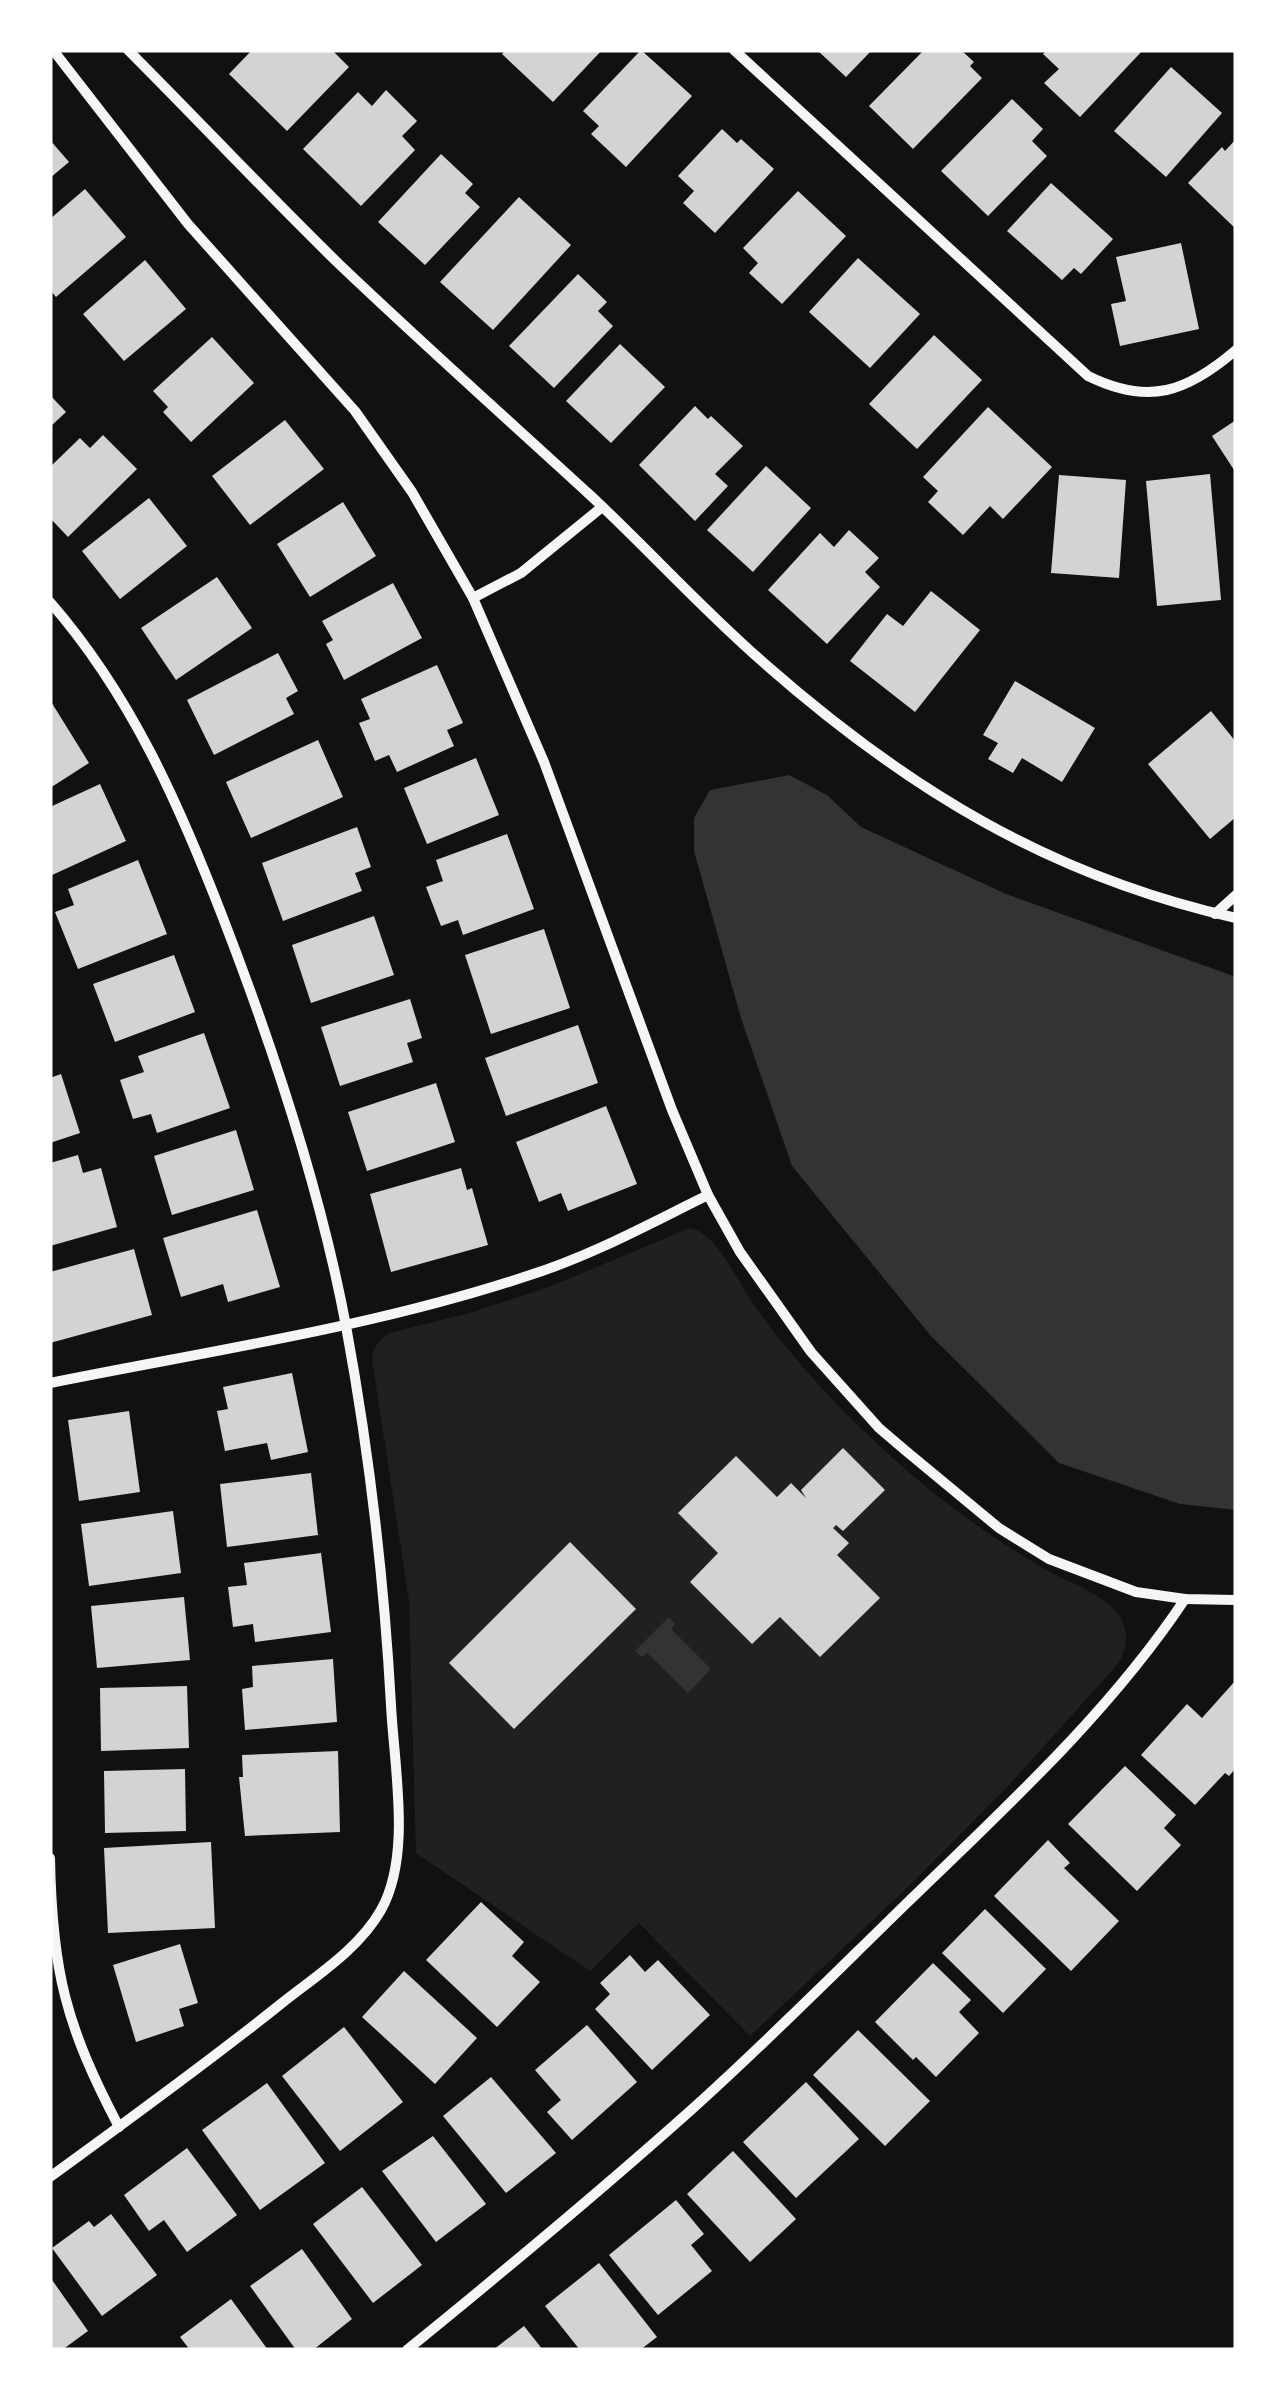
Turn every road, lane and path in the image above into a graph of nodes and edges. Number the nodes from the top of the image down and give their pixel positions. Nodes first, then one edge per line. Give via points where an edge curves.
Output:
1 (53, 50) edge
2 (128, 50) edge
3 (734, 50) edge
4 (1236, 350) edge
5 (602, 507) junction
6 (473, 598) junction
7 (50, 602) edge
8 (1236, 895) edge
9 (1215, 914) junction
10 (1236, 918) edge
11 (708, 1194) junction
12 (345, 1323) junction
13 (50, 1383) edge
14 (1185, 1600) junction
15 (1236, 1600) edge
16 (50, 1858) edge
17 (118, 2128) junction
18 (50, 2178) edge
19 (407, 2350) edge

1 - 6 street via 188,224 355,411
2 - 5 street via 341,265
3 - 4 street via 1088,376 1127,391 1162,392 1199,378
5 - 6 street via 521,573
5 - 9 street via 764,663 917,784 1045,855
6 - 11 street via 544,762
7 - 12 street via 131,714 187,826 282,1084
8 - 9 street
9 - 10 street
11 - 12 street via 527,1277
11 - 14 street via 811,1352 879,1428 953,1492 1050,1559 1136,1592
12 - 13 street
12 - 17 street via 386,1627 398,1843 392,1884 364,1934 341,1956
14 - 15 street
14 - 19 street via 1081,1727 829,1979 694,2108
16 - 17 street via 54,1946 67,2014
17 - 18 street

